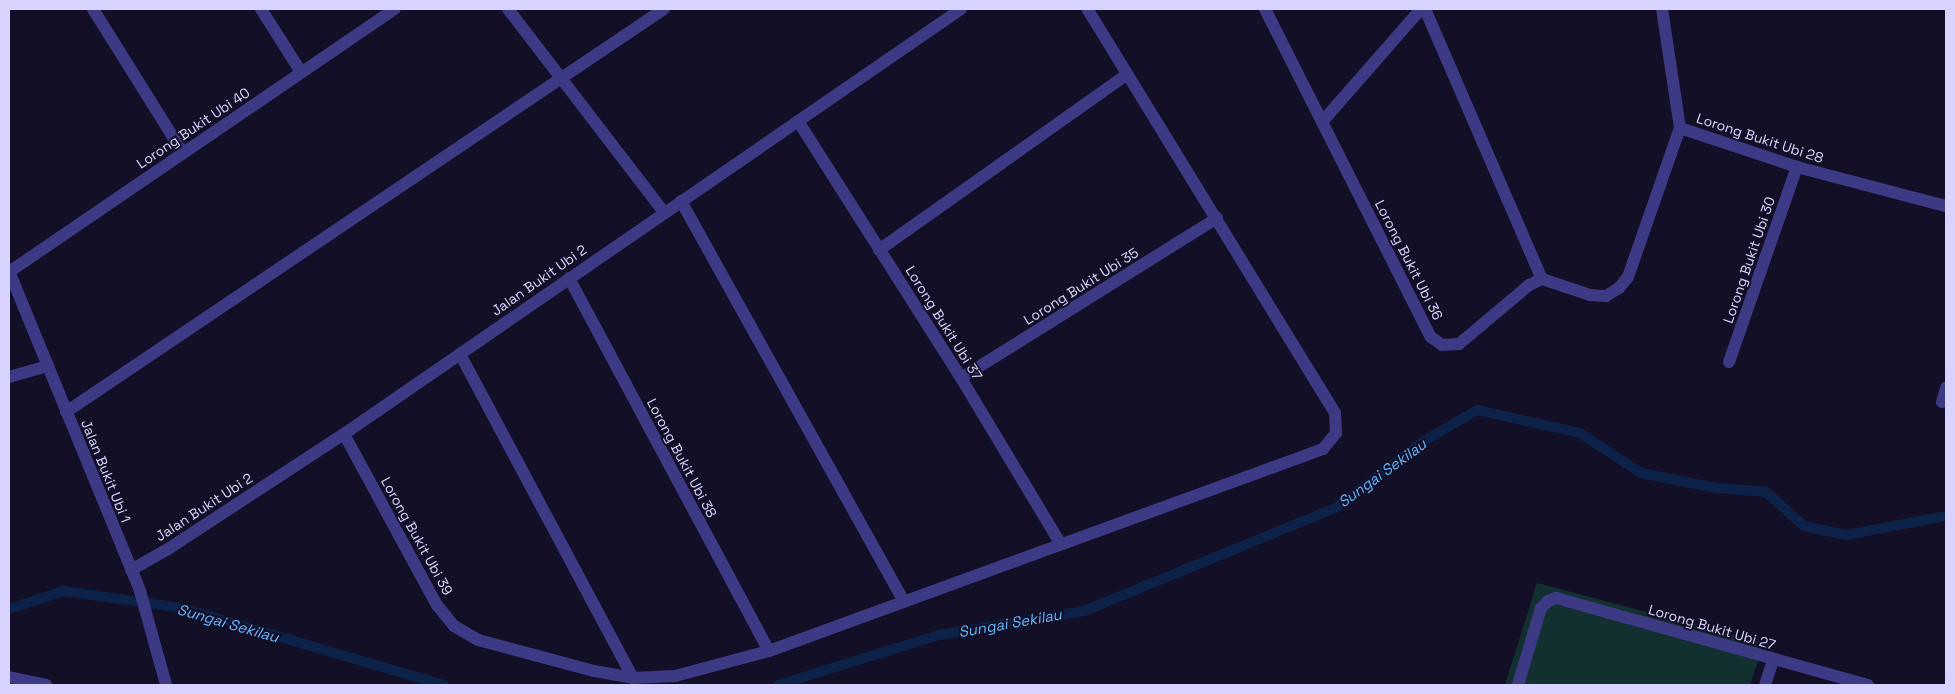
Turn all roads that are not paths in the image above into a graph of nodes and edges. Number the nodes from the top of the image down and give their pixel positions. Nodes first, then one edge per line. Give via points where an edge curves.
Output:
1 (93, 9) edge
2 (261, 9) edge
3 (395, 9) edge
4 (508, 9) edge
5 (664, 9) edge
6 (961, 9) edge
7 (1087, 9) edge
8 (1265, 9) edge
9 (1421, 9) edge
10 (1425, 9) edge
11 (1662, 9) edge
12 (301, 72) junction
13 (1126, 75) junction
14 (562, 78) junction
15 (798, 121) junction
16 (1322, 122) junction
17 (1680, 128) junction
18 (183, 153) junction
19 (1797, 167) junction
20 (681, 201) junction
21 (1946, 206) edge
22 (664, 212) junction
23 (1216, 218) junction
24 (880, 250) junction
25 (9, 272) edge
26 (569, 278) junction
27 (1542, 280) junction
28 (460, 354) junction
29 (1729, 362) dead end
30 (48, 366) junction
31 (9, 377) edge
32 (961, 378) junction
33 (1946, 388) edge
34 (1942, 402) dead end
35 (66, 412) junction
36 (344, 434) junction
37 (1060, 543) junction
38 (131, 570) junction
39 (904, 601) junction
40 (769, 651) junction
41 (1773, 660) junction
42 (9, 677) edge
43 (633, 678) junction
44 (46, 685) edge
45 (166, 685) edge
46 (1518, 685) edge
47 (1765, 685) edge
48 (1868, 685) edge

1 - 18 street
2 - 12 street
3 - 12 street, Lorong Bukit Ubi 40
4 - 14 street
5 - 14 street
6 - 15 street, Jalan Bukit Ubi 2
7 - 13 street, Lorong Bukit Ubi 39
8 - 16 street, Lorong Bukit Ubi 36
9 - 16 street
10 - 27 street
11 - 17 street, Lorong Bukit Ubi 28
12 - 18 street, Lorong Bukit Ubi 40
13 - 23 street, Lorong Bukit Ubi 39
13 - 24 street
14 - 22 street
14 - 35 street
15 - 20 street, Jalan Bukit Ubi 2
15 - 24 street, Lorong Bukit Ubi 37
16 - 27 street, Lorong Bukit Ubi 36 via 1431,337 1442,345 1458,344 1523,289
17 - 19 street, Lorong Bukit Ubi 28
17 - 27 street via 1628,277 1620,288 1606,296 1590,295
18 - 25 street, Lorong Bukit Ubi 40
19 - 21 street, Lorong Bukit Ubi 28
19 - 29 street, Lorong Bukit Ubi 30
20 - 22 street, Jalan Bukit Ubi 2
20 - 39 street
22 - 26 street, Jalan Bukit Ubi 2
23 - 32 street, Lorong Bukit Ubi 35
23 - 37 street, Lorong Bukit Ubi 39 via 1335,413 1336,433 1323,449
24 - 32 street, Lorong Bukit Ubi 37
25 - 30 street, Jalan Bukit Ubi 1
26 - 28 street, Jalan Bukit Ubi 2
26 - 40 street, Lorong Bukit Ubi 38
28 - 36 street, Jalan Bukit Ubi 2
28 - 43 street
30 - 31 street
30 - 35 street, Jalan Bukit Ubi 1
32 - 37 street, Lorong Bukit Ubi 37
33 - 34 street
35 - 38 street, Jalan Bukit Ubi 1
36 - 38 street, Jalan Bukit Ubi 2
36 - 43 street, Lorong Bukit Ubi 39 via 437,605 454,626 478,640
37 - 39 street, Lorong Bukit Ubi 39
38 - 45 street, Jalan Bukit Ubi 1
39 - 40 street, Lorong Bukit Ubi 39
40 - 43 street, Lorong Bukit Ubi 39 via 675,676
41 - 46 street, Lorong Bukit Ubi 27 via 1556,598 1541,608
41 - 47 street
41 - 48 street, Lorong Bukit Ubi 27
42 - 44 street

